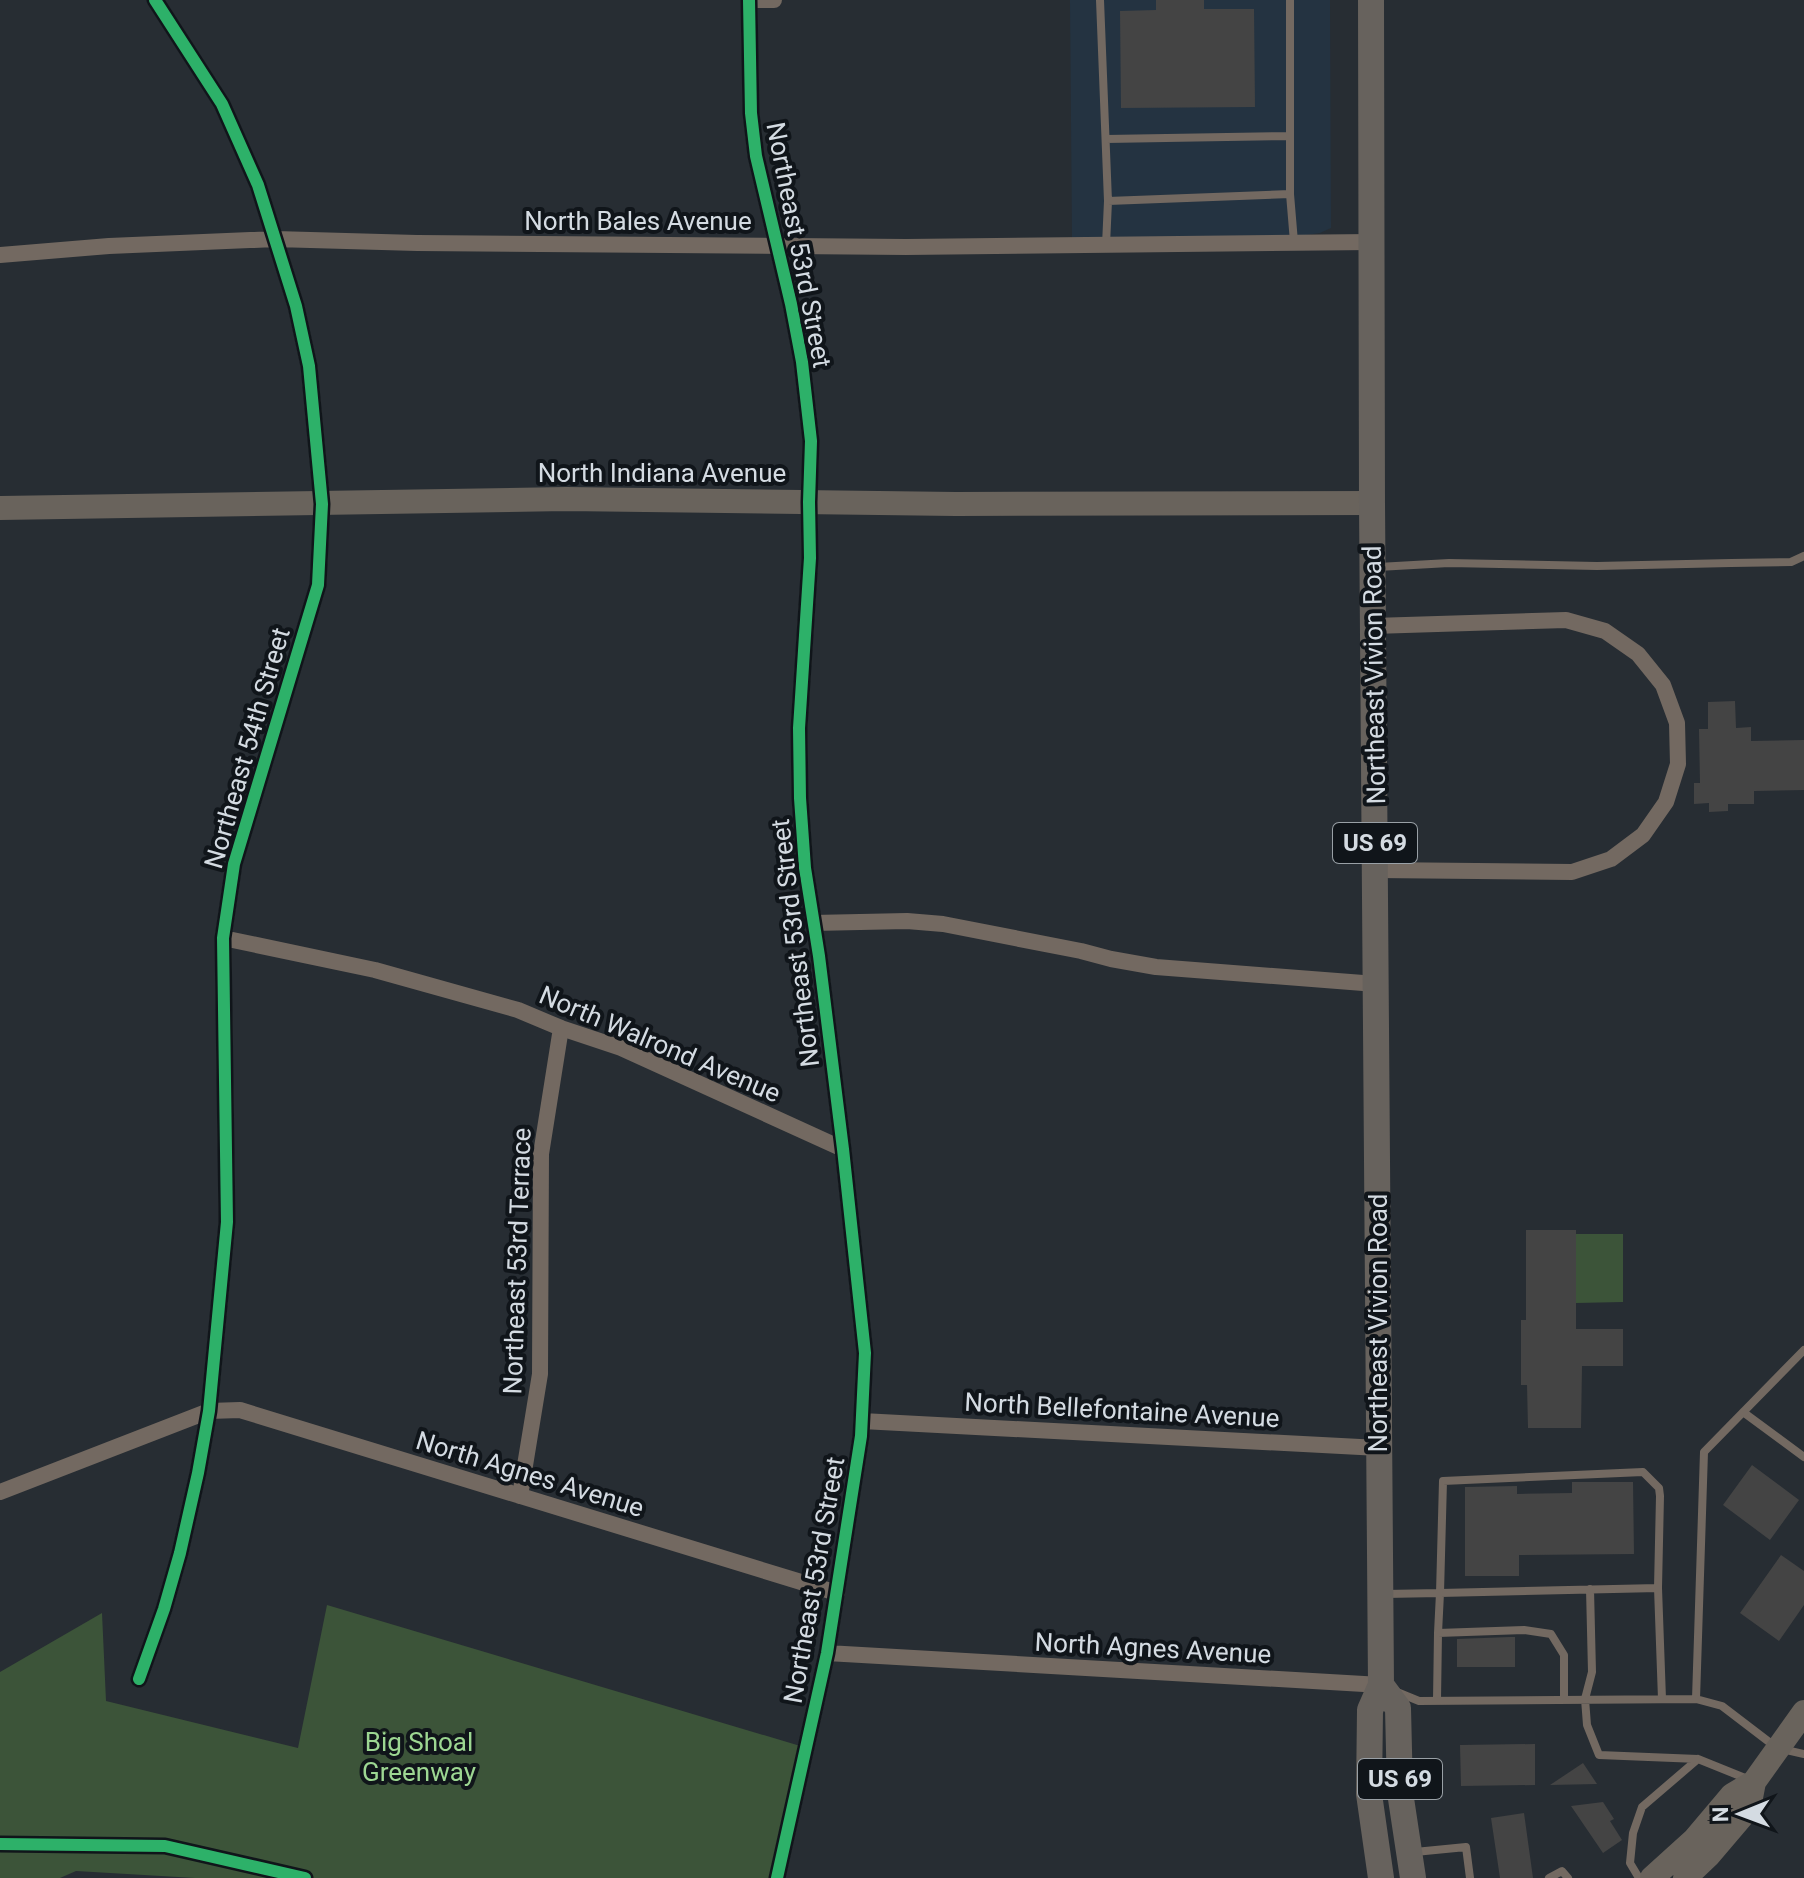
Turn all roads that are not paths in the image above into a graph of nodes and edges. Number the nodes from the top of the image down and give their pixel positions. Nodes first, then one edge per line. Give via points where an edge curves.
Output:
1 (155, 0) edge
2 (749, 0) edge
3 (774, 0) edge
4 (1100, 0) edge
5 (1290, 0) edge
6 (1371, 0) edge
7 (1290, 136) junction
8 (1106, 139) junction
9 (1290, 194) junction
10 (1108, 201) junction
11 (275, 239) junction
12 (1372, 242) junction
13 (1294, 243) junction
14 (1106, 245) junction
15 (777, 246) junction
16 (0, 255) edge
17 (809, 502) junction
18 (1372, 503) junction
19 (322, 504) junction
20 (0, 508) edge
21 (1804, 556) edge
22 (1373, 567) junction
23 (1373, 626) junction
24 (1376, 870) junction
25 (813, 923) junction
26 (223, 938) junction
27 (1376, 984) junction
28 (561, 1028) junction
29 (843, 1149) junction
30 (1804, 1350) edge
31 (209, 1411) junction
32 (1743, 1412) junction
33 (862, 1421) junction
34 (1379, 1448) junction
35 (1804, 1457) edge
36 (0, 1492) edge
37 (520, 1496) junction
38 (1658, 1588) junction
39 (1590, 1589) junction
40 (837, 1593) junction
41 (1440, 1593) junction
42 (1380, 1594) junction
43 (1438, 1633) junction
44 (827, 1653) junction
45 (139, 1679) dead end
46 (1381, 1685) junction
47 (1564, 1699) junction
48 (1585, 1699) junction
49 (1662, 1699) junction
50 (1696, 1699) junction
51 (1437, 1700) junction
52 (1804, 1712) edge
53 (1777, 1748) junction
54 (1804, 1754) edge
55 (1698, 1759) junction
56 (1754, 1782) junction
57 (1411, 1865) edge
58 (777, 1878) edge
59 (1381, 1878) edge
60 (1470, 1878) edge
61 (1549, 1878) edge
62 (1568, 1878) edge
63 (1639, 1878) edge
64 (1652, 1878) edge
65 (1685, 1878) edge

1 - 11 street, Northeast 54th Street via 222,104
2 - 3 street
2 - 15 street, Northeast 53rd Street via 751,113
4 - 8 lane
5 - 7 lane
6 - 12 main road, Northeast Vivion Road / US 69
7 - 8 lane
7 - 9 lane
8 - 10 lane
9 - 10 lane
9 - 13 lane
10 - 14 lane
11 - 15 street, North Bales Avenue
11 - 16 street, North Bales Avenue
11 - 19 street, Northeast 54th Street via 309,366
12 - 13 street, North Bales Avenue
12 - 18 main road, Northeast Vivion Road / US 69
13 - 14 street, North Bales Avenue
14 - 15 street, North Bales Avenue
15 - 17 street, Northeast 53rd Street via 802,362 811,441
17 - 18 street, North Indiana Avenue
17 - 19 street, North Indiana Avenue
17 - 25 street, Northeast 53rd Street via 799,728 805,868
18 - 22 main road, Northeast Vivion Road / US 69
19 - 20 street, North Indiana Avenue
19 - 26 street, Northeast 54th Street via 318,585 234,864
21 - 22 lane via 1791,562
22 - 23 main road, Northeast Vivion Road / US 69
23 - 24 main road, Northeast Vivion Road / US 69
23 - 24 street via 1566,620 1605,631 1638,654 1663,685 1677,723 1678,764 1666,802 1643,835 1611,859 1572,872
24 - 27 main road, Northeast Vivion Road / US 69
25 - 27 street via 943,924 1156,967
25 - 29 street, Northeast 53rd Street
26 - 28 street, North Walrond Avenue via 375,970 518,1010
26 - 31 street, Northeast 54th Street via 227,1222
27 - 34 main road, Northeast Vivion Road / US 69
28 - 29 street, North Walrond Avenue via 621,1048
28 - 37 street, Northeast 53rd Terrace via 541,1154 540,1374
29 - 33 street, Northeast 53rd Street via 865,1353
30 - 32 lane
31 - 36 street
31 - 37 street, North Agnes Avenue via 240,1410
31 - 45 street, Northeast 54th Street via 180,1553
32 - 35 lane
32 - 50 lane via 1704,1452
33 - 34 street, North Bellefontaine Avenue
33 - 40 street, Northeast 53rd Street
34 - 42 main road, Northeast Vivion Road / US 69
37 - 40 street, North Agnes Avenue
38 - 39 lane
38 - 41 lane via 1659,1488 1643,1472 1443,1481
38 - 49 lane
39 - 41 lane
39 - 48 lane via 1592,1672
40 - 44 street, Northeast 53rd Street
41 - 42 lane
41 - 43 lane
42 - 46 main road, Northeast Vivion Road / US 69
43 - 47 lane via 1551,1634 1564,1655
43 - 51 lane
44 - 46 street, North Agnes Avenue
44 - 58 street, Northeast 53rd Street
46 - 51 lane via 1419,1701
46 - 57 main road, Northeast Vivion Road / US 69 via 1398,1708 1400,1792
46 - 59 main road, Northeast Vivion Road / US 69 via 1370,1710 1369,1794
47 - 48 lane
47 - 51 lane
48 - 49 lane
48 - 55 lane via 1587,1725 1599,1755
49 - 50 lane
50 - 53 lane via 1722,1706
52 - 53 street
53 - 54 lane
53 - 56 street
55 - 56 lane
55 - 63 lane via 1642,1807 1630,1863
56 - 64 street via 1732,1795
56 - 65 street via 1749,1808
57 - 60 lane via 1466,1847
61 - 62 lane via 1562,1871

